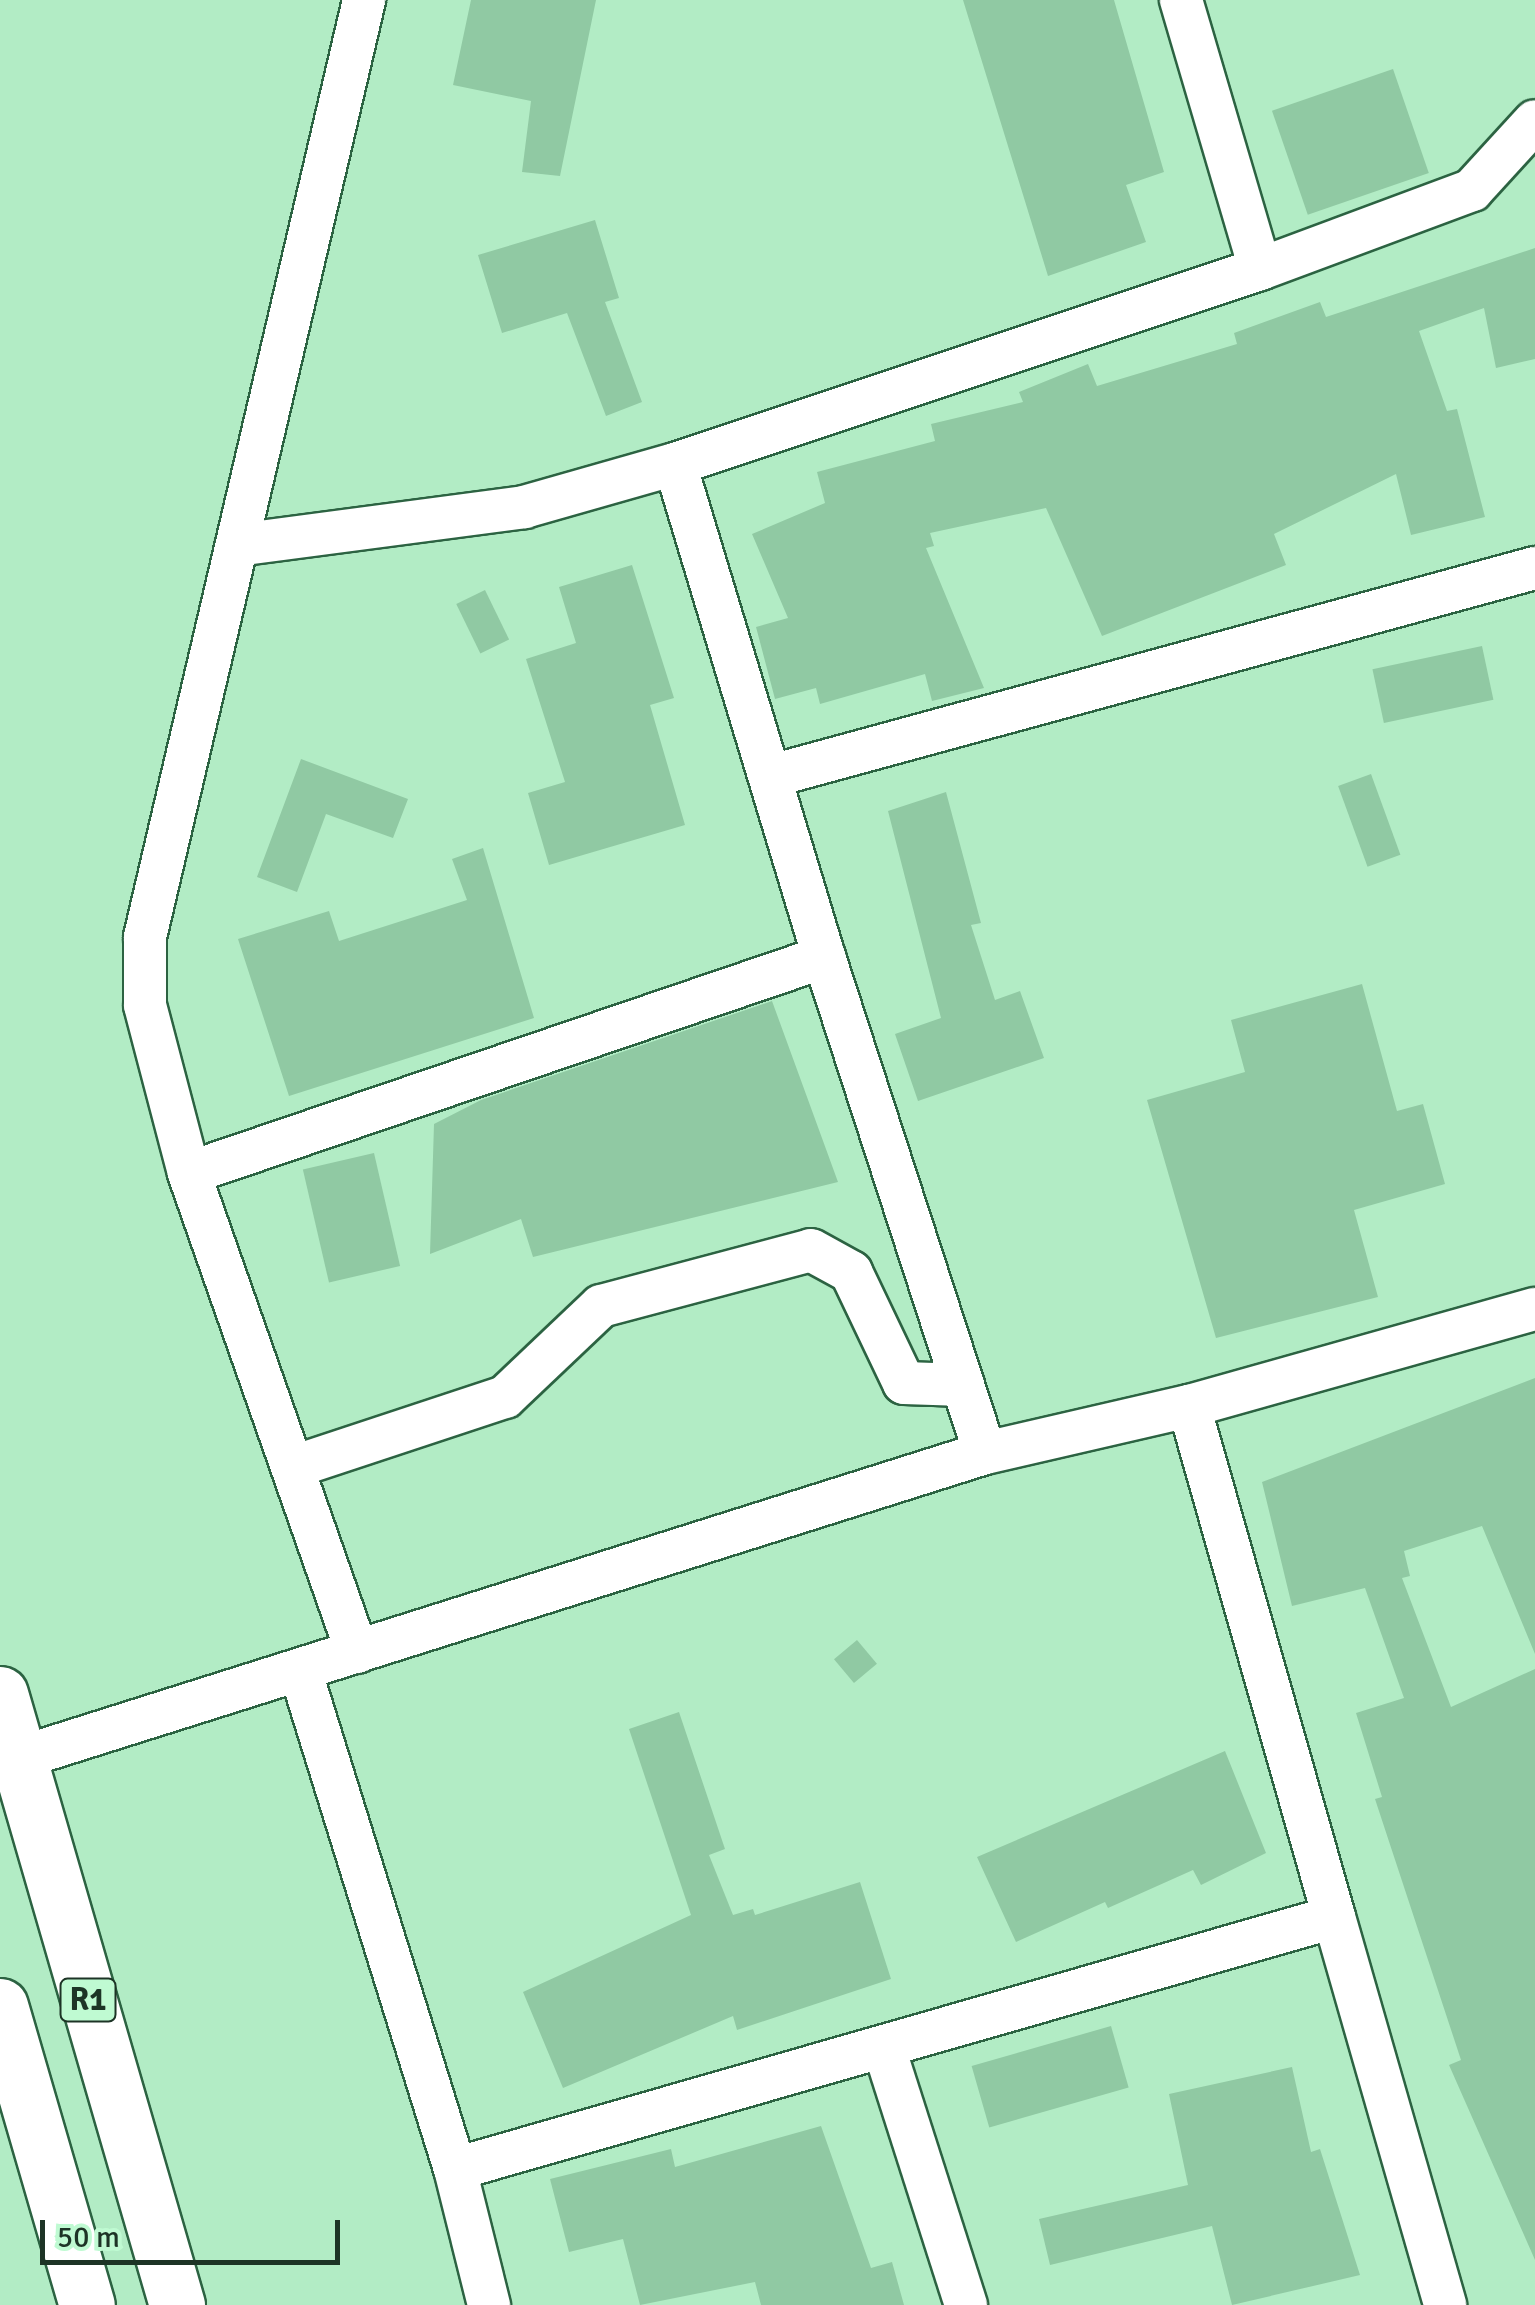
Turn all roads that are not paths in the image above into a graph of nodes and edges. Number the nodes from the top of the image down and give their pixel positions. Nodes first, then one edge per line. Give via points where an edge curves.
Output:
1 (364, 0) edge
2 (1181, 0) edge
3 (1535, 121) edge
4 (1260, 269) junction
5 (675, 464) junction
6 (237, 545) junction
7 (1535, 568) edge
8 (775, 775) junction
9 (824, 957) junction
10 (189, 1173) junction
11 (1535, 1309) edge
12 (963, 1385) junction
13 (1190, 1406) junction
14 (985, 1452) junction
15 (296, 1466) junction
16 (357, 1652) junction
17 (300, 1673) junction
18 (0, 1694) edge
19 (9, 1761) edge
20 (1334, 1916) junction
21 (0, 2006) edge
22 (884, 2048) junction
23 (454, 2169) junction
24 (87, 2305) edge
25 (177, 2305) edge
26 (489, 2305) edge
27 (966, 2305) edge
28 (1445, 2305) edge

1 - 6 street
2 - 4 street
3 - 4 street via 1472,190
4 - 5 street
5 - 6 street via 524,507
5 - 8 street
6 - 10 street via 145,937 145,1005
7 - 8 street
8 - 9 street
9 - 10 street
9 - 12 street
10 - 15 street
11 - 13 street
12 - 14 street
12 - 15 street via 904,1382 852,1272 810,1250 601,1306 506,1397
13 - 14 street
13 - 20 street
14 - 16 street
15 - 16 street
16 - 17 street
17 - 19 street
17 - 23 street
18 - 19 highway, R1
19 - 25 highway, R1
20 - 22 street
20 - 28 street
21 - 24 highway, R1
22 - 23 street
22 - 27 street
23 - 26 street

